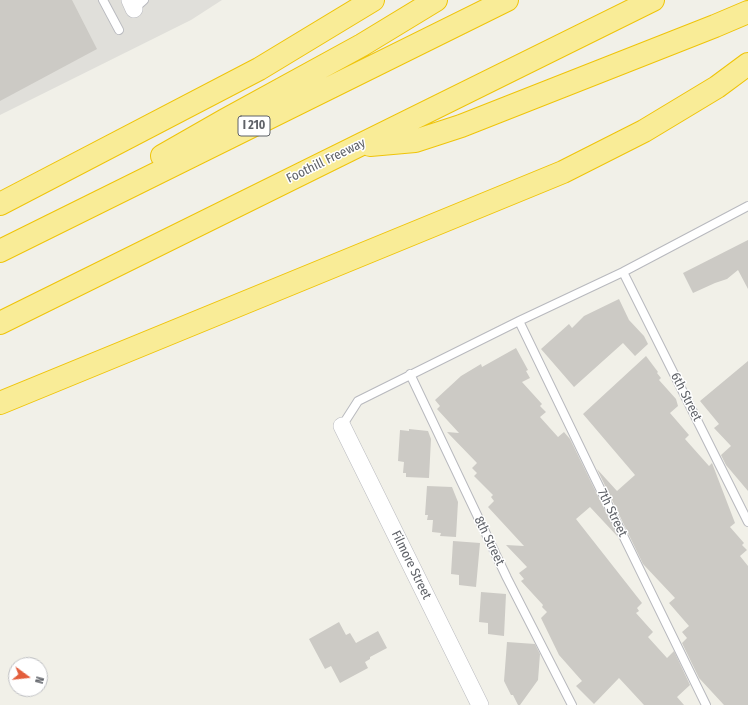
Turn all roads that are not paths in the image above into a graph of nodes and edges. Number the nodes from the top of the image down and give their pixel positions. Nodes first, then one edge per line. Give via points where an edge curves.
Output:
1 (103, 0) edge
2 (373, 0) edge
3 (436, 0) edge
4 (507, 0) edge
5 (653, 0) edge
6 (748, 12) edge
7 (119, 30) dead end
8 (748, 64) edge
9 (356, 146) junction
10 (0, 204) edge
11 (748, 206) edge
12 (0, 250) edge
13 (623, 272) junction
14 (519, 321) junction
15 (0, 323) edge
16 (410, 374) junction
17 (0, 403) edge
18 (342, 426) joint
19 (748, 522) edge
20 (480, 705) edge
21 (572, 705) edge
22 (706, 705) edge

1 - 7 lane
2 - 10 highway via 259,69
3 - 12 highway
4 - 12 highway, I 210
5 - 9 highway, Foothill Freeway
6 - 9 highway via 461,126 415,141
8 - 17 highway via 718,87 644,131 563,172
9 - 15 highway, Foothill Freeway
11 - 13 lane
13 - 14 lane
13 - 19 lane, 6th Street
14 - 16 lane
14 - 22 lane, 7th Street
16 - 18 lane via 358,401
16 - 21 lane, 8th Street via 507,578
18 - 20 street, Filmore Street

